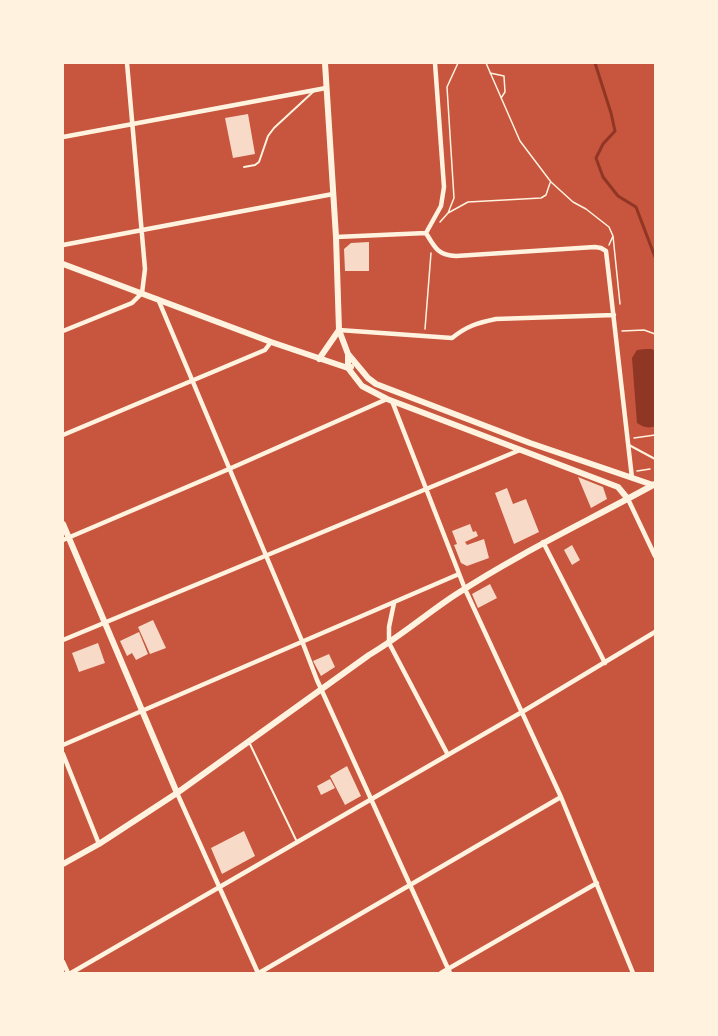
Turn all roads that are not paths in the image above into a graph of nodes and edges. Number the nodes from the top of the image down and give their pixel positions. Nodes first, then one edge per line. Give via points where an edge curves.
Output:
1 (127, 63) edge
2 (325, 63) edge
3 (435, 63) edge
4 (326, 88) junction
5 (316, 89) junction
6 (132, 124) junction
7 (63, 137) edge
8 (244, 167) dead end
9 (333, 194) junction
10 (141, 230) junction
11 (426, 234) junction
12 (336, 237) junction
13 (63, 244) edge
14 (63, 264) edge
15 (142, 293) junction
16 (158, 299) junction
17 (614, 315) junction
18 (339, 330) junction
19 (63, 331) edge
20 (271, 342) junction
21 (348, 354) junction
22 (319, 359) junction
23 (357, 365) junction
24 (348, 368) junction
25 (192, 381) junction
26 (389, 400) junction
27 (63, 435) edge
28 (628, 442) junction
29 (520, 450) junction
30 (655, 459) edge
31 (229, 469) junction
32 (632, 478) junction
33 (654, 485) edge
34 (425, 489) junction
35 (628, 499) junction
36 (63, 524) edge
37 (66, 538) edge
38 (543, 542) junction
39 (266, 555) junction
40 (655, 556) edge
41 (459, 574) junction
42 (465, 589) junction
43 (394, 603) junction
44 (105, 623) junction
45 (655, 632) edge
46 (63, 640) edge
47 (302, 641) junction
48 (389, 643) junction
49 (604, 663) junction
50 (321, 690) junction
51 (142, 711) junction
52 (522, 712) junction
53 (249, 741) junction
54 (63, 745) edge
55 (63, 754) edge
56 (448, 755) junction
57 (177, 793) junction
58 (561, 798) junction
59 (372, 799) junction
60 (297, 842) junction
61 (99, 844) junction
62 (63, 864) edge
63 (597, 883) junction
64 (410, 885) junction
65 (219, 887) junction
66 (63, 962) edge
67 (449, 971) edge
68 (631, 972) edge
69 (70, 973) edge
70 (258, 973) edge
71 (441, 973) edge

1 - 6 street
2 - 4 street
3 - 11 street via 444,187 441,206
4 - 5 street
4 - 9 street
5 - 6 street
5 - 8 lane via 274,128 259,162
6 - 7 street
6 - 10 street
9 - 10 street
9 - 12 street
10 - 13 street
10 - 15 street via 145,269
11 - 12 street
11 - 17 street via 446,256 601,248 606,251
12 - 18 street
14 - 15 street
15 - 16 street
15 - 19 street via 132,303
16 - 20 street
16 - 25 street
17 - 18 street via 496,319 478,322 452,338
17 - 28 street
18 - 21 street
18 - 22 street
20 - 22 street
20 - 25 street via 265,350
21 - 23 street
21 - 24 street
22 - 24 street
23 - 24 street
23 - 32 street via 375,384
24 - 26 street via 362,386
25 - 27 street
25 - 31 street
26 - 29 street
26 - 31 street
26 - 34 street
28 - 30 lane
28 - 32 street
29 - 34 street
29 - 35 street via 618,487
31 - 37 street
31 - 39 street
32 - 33 street
33 - 35 street
34 - 39 street
34 - 41 street
35 - 38 street
35 - 40 street
36 - 37 street
37 - 44 street
38 - 42 street
38 - 49 street
39 - 44 street
39 - 47 street
41 - 42 street
41 - 43 street
42 - 48 street
42 - 52 street
43 - 47 street
43 - 48 street
44 - 46 street
44 - 51 street
45 - 49 street
47 - 50 street
47 - 51 street
48 - 50 street
48 - 56 street
49 - 52 street
50 - 53 street
50 - 59 street
51 - 54 street
51 - 57 street
52 - 56 street
52 - 58 street
53 - 57 street
53 - 60 lane
55 - 61 street
56 - 59 street
57 - 61 street
57 - 65 street
58 - 63 street
58 - 64 street
59 - 60 street
59 - 64 street
60 - 65 street
61 - 62 street
63 - 67 street
63 - 68 street
64 - 67 street
64 - 70 street
65 - 69 street
65 - 70 street
66 - 69 street
67 - 71 street

